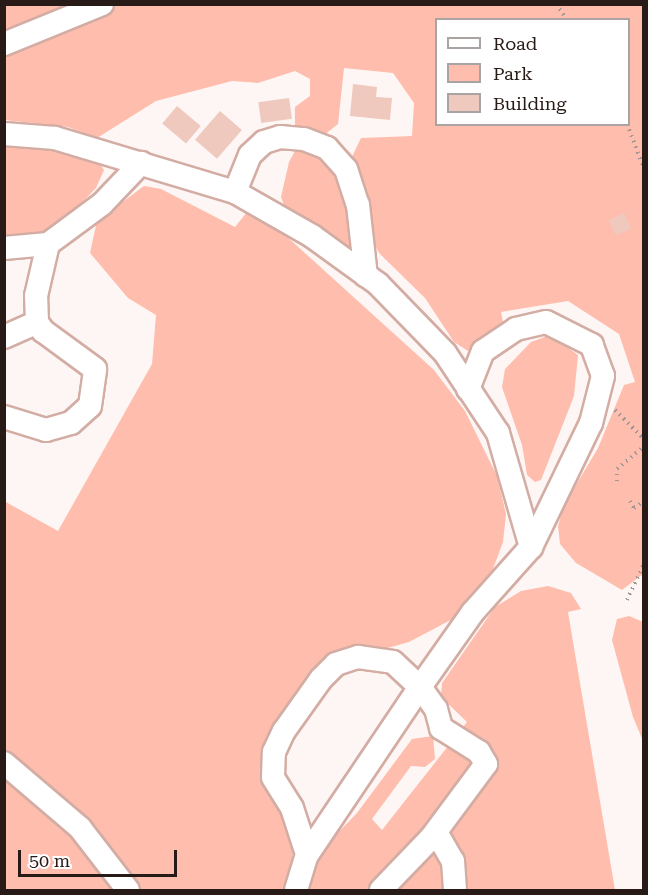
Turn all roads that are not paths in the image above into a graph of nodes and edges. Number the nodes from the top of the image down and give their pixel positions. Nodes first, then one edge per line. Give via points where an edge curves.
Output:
1 (102, 4) edge
2 (4, 44) edge
3 (4, 134) edge
4 (141, 163) junction
5 (235, 192) junction
6 (48, 244) junction
7 (4, 248) edge
8 (366, 276) junction
9 (37, 322) junction
10 (4, 337) edge
11 (468, 389) junction
12 (4, 417) edge
13 (531, 547) junction
14 (420, 687) junction
15 (4, 763) edge
16 (436, 832) junction
17 (304, 856) junction
18 (128, 891) edge
19 (296, 891) edge
20 (381, 891) edge
21 (455, 891) edge

1 - 2 street
3 - 4 street via 55,138
4 - 5 street
4 - 6 street via 102,204
5 - 8 street via 312,236
5 - 8 street via 250,155 264,142 280,137 304,139 327,148 346,169 358,205
6 - 7 street
6 - 9 street via 36,296
8 - 11 street via 445,353
9 - 10 street
9 - 12 street via 43,331 95,369 90,406 71,423 46,430
11 - 13 street via 498,433
11 - 13 street via 483,351 516,329 546,322 592,345 603,376 591,423
13 - 14 street via 473,612
14 - 16 street via 436,709 441,728 479,752 486,764
14 - 17 street
14 - 17 street via 393,663 377,658 358,657 336,664 321,679 274,753 273,777 292,808
15 - 18 street via 81,828
16 - 20 street
16 - 21 street via 453,861
17 - 19 street

